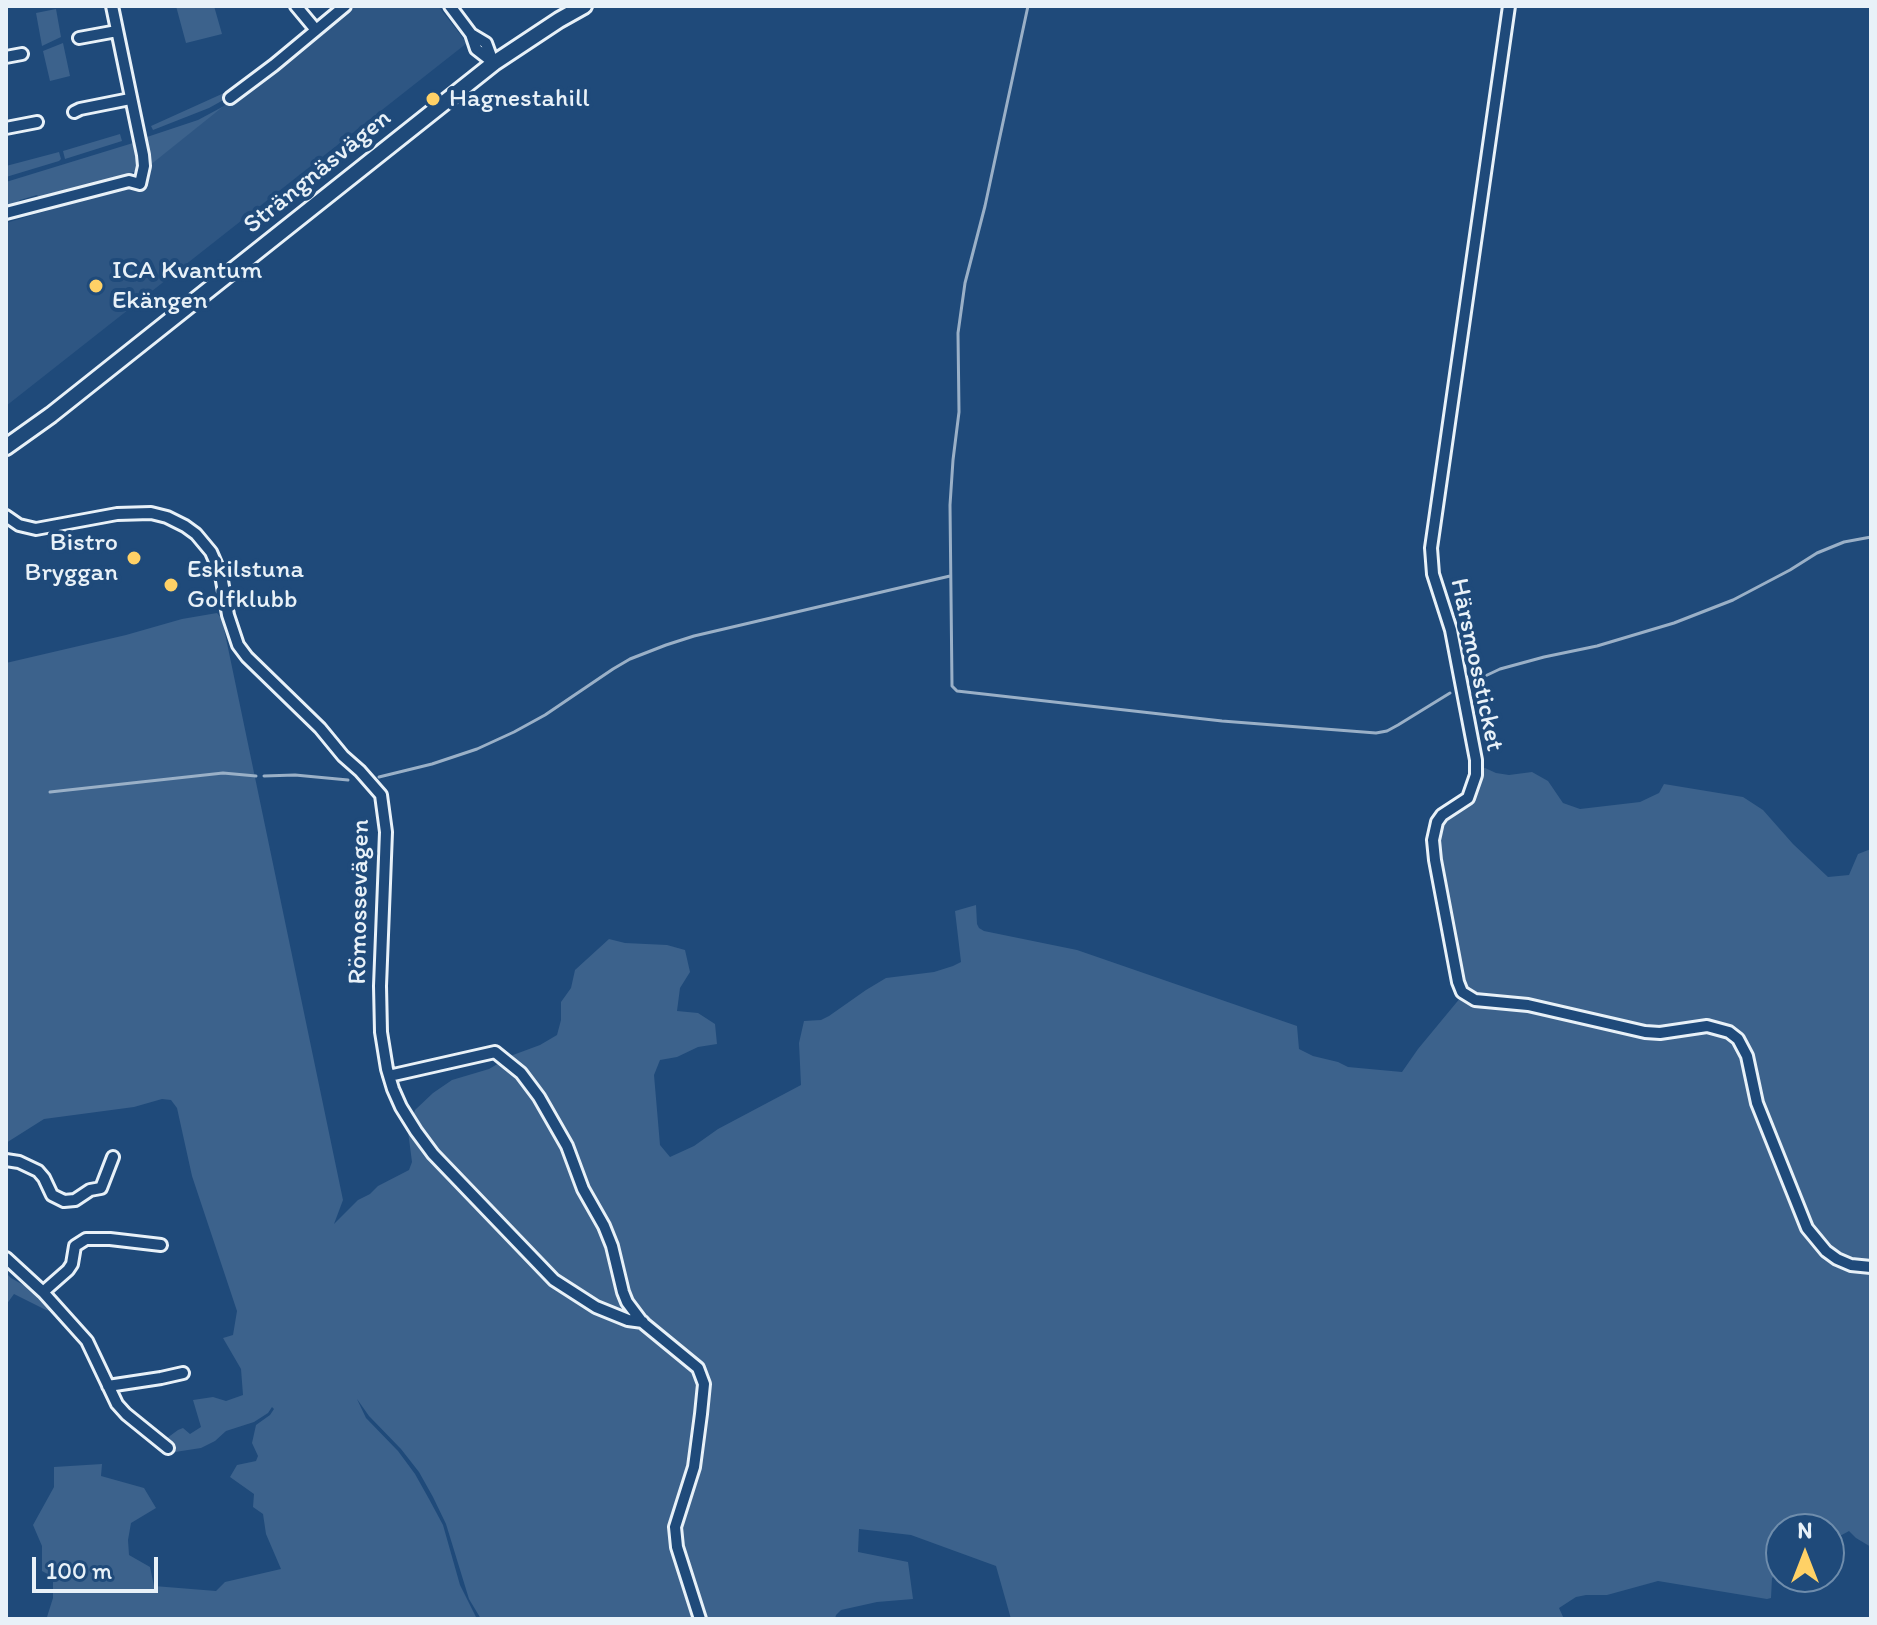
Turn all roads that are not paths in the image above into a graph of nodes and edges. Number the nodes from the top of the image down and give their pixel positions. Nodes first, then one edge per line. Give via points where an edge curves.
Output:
1 (112, 6) edge
2 (296, 6) edge
3 (345, 6) edge
4 (450, 6) edge
5 (584, 6) edge
6 (1509, 6) edge
7 (316, 30) junction
8 (117, 31) junction
9 (79, 38) dead end
10 (22, 54) dead end
11 (6, 57) edge
12 (494, 63) junction
13 (230, 98) dead end
14 (130, 99) junction
15 (74, 112) dead end
16 (37, 122) dead end
17 (6, 128) edge
18 (6, 213) edge
19 (51, 415) junction
20 (6, 447) edge
21 (6, 460) edge
22 (6, 516) edge
23 (389, 1076) junction
24 (113, 1157) dead end
25 (6, 1160) edge
26 (161, 1245) dead end
27 (6, 1258) edge
28 (6, 1266) edge
29 (1871, 1267) edge
30 (43, 1292) junction
31 (643, 1322) junction
32 (183, 1373) dead end
33 (108, 1386) junction
34 (168, 1448) dead end
35 (700, 1619) edge

1 - 8 street
2 - 7 street
3 - 7 street
4 - 12 street via 471,34 486,43
5 - 12 main road, Strängnäsvägen
6 - 29 street, Härsmossticket via 1431,548 1476,760 1468,798 1442,815 1433,840 1458,982 1475,1000 1528,1005 1645,1032 1707,1026 1729,1032 1747,1056 1757,1103 1807,1228 1837,1259
7 - 13 street
8 - 9 street
8 - 14 street
10 - 11 street
12 - 19 main road, Strängnäsvägen
14 - 15 street
14 - 18 street via 144,166 140,184 129,181
16 - 17 street
19 - 20 main road, Strängnäsvägen
19 - 21 main road, Strängnäsvägen
22 - 23 street, Römossevägen via 36,529 151,513 196,534 218,565 238,645 381,795 386,832 380,1009
23 - 31 street, Römossevägen via 401,1107 433,1154 531,1259 596,1307
23 - 31 street via 495,1052 521,1073 567,1146 610,1238 627,1302
24 - 25 street via 101,1188 64,1201 52,1195 38,1171
26 - 30 street via 86,1239 75,1246 68,1270
27 - 28 street
27 - 30 street
30 - 33 street via 87,1341
31 - 35 street via 698,1368 704,1384 694,1467 675,1527
32 - 33 street
33 - 34 street via 126,1414

